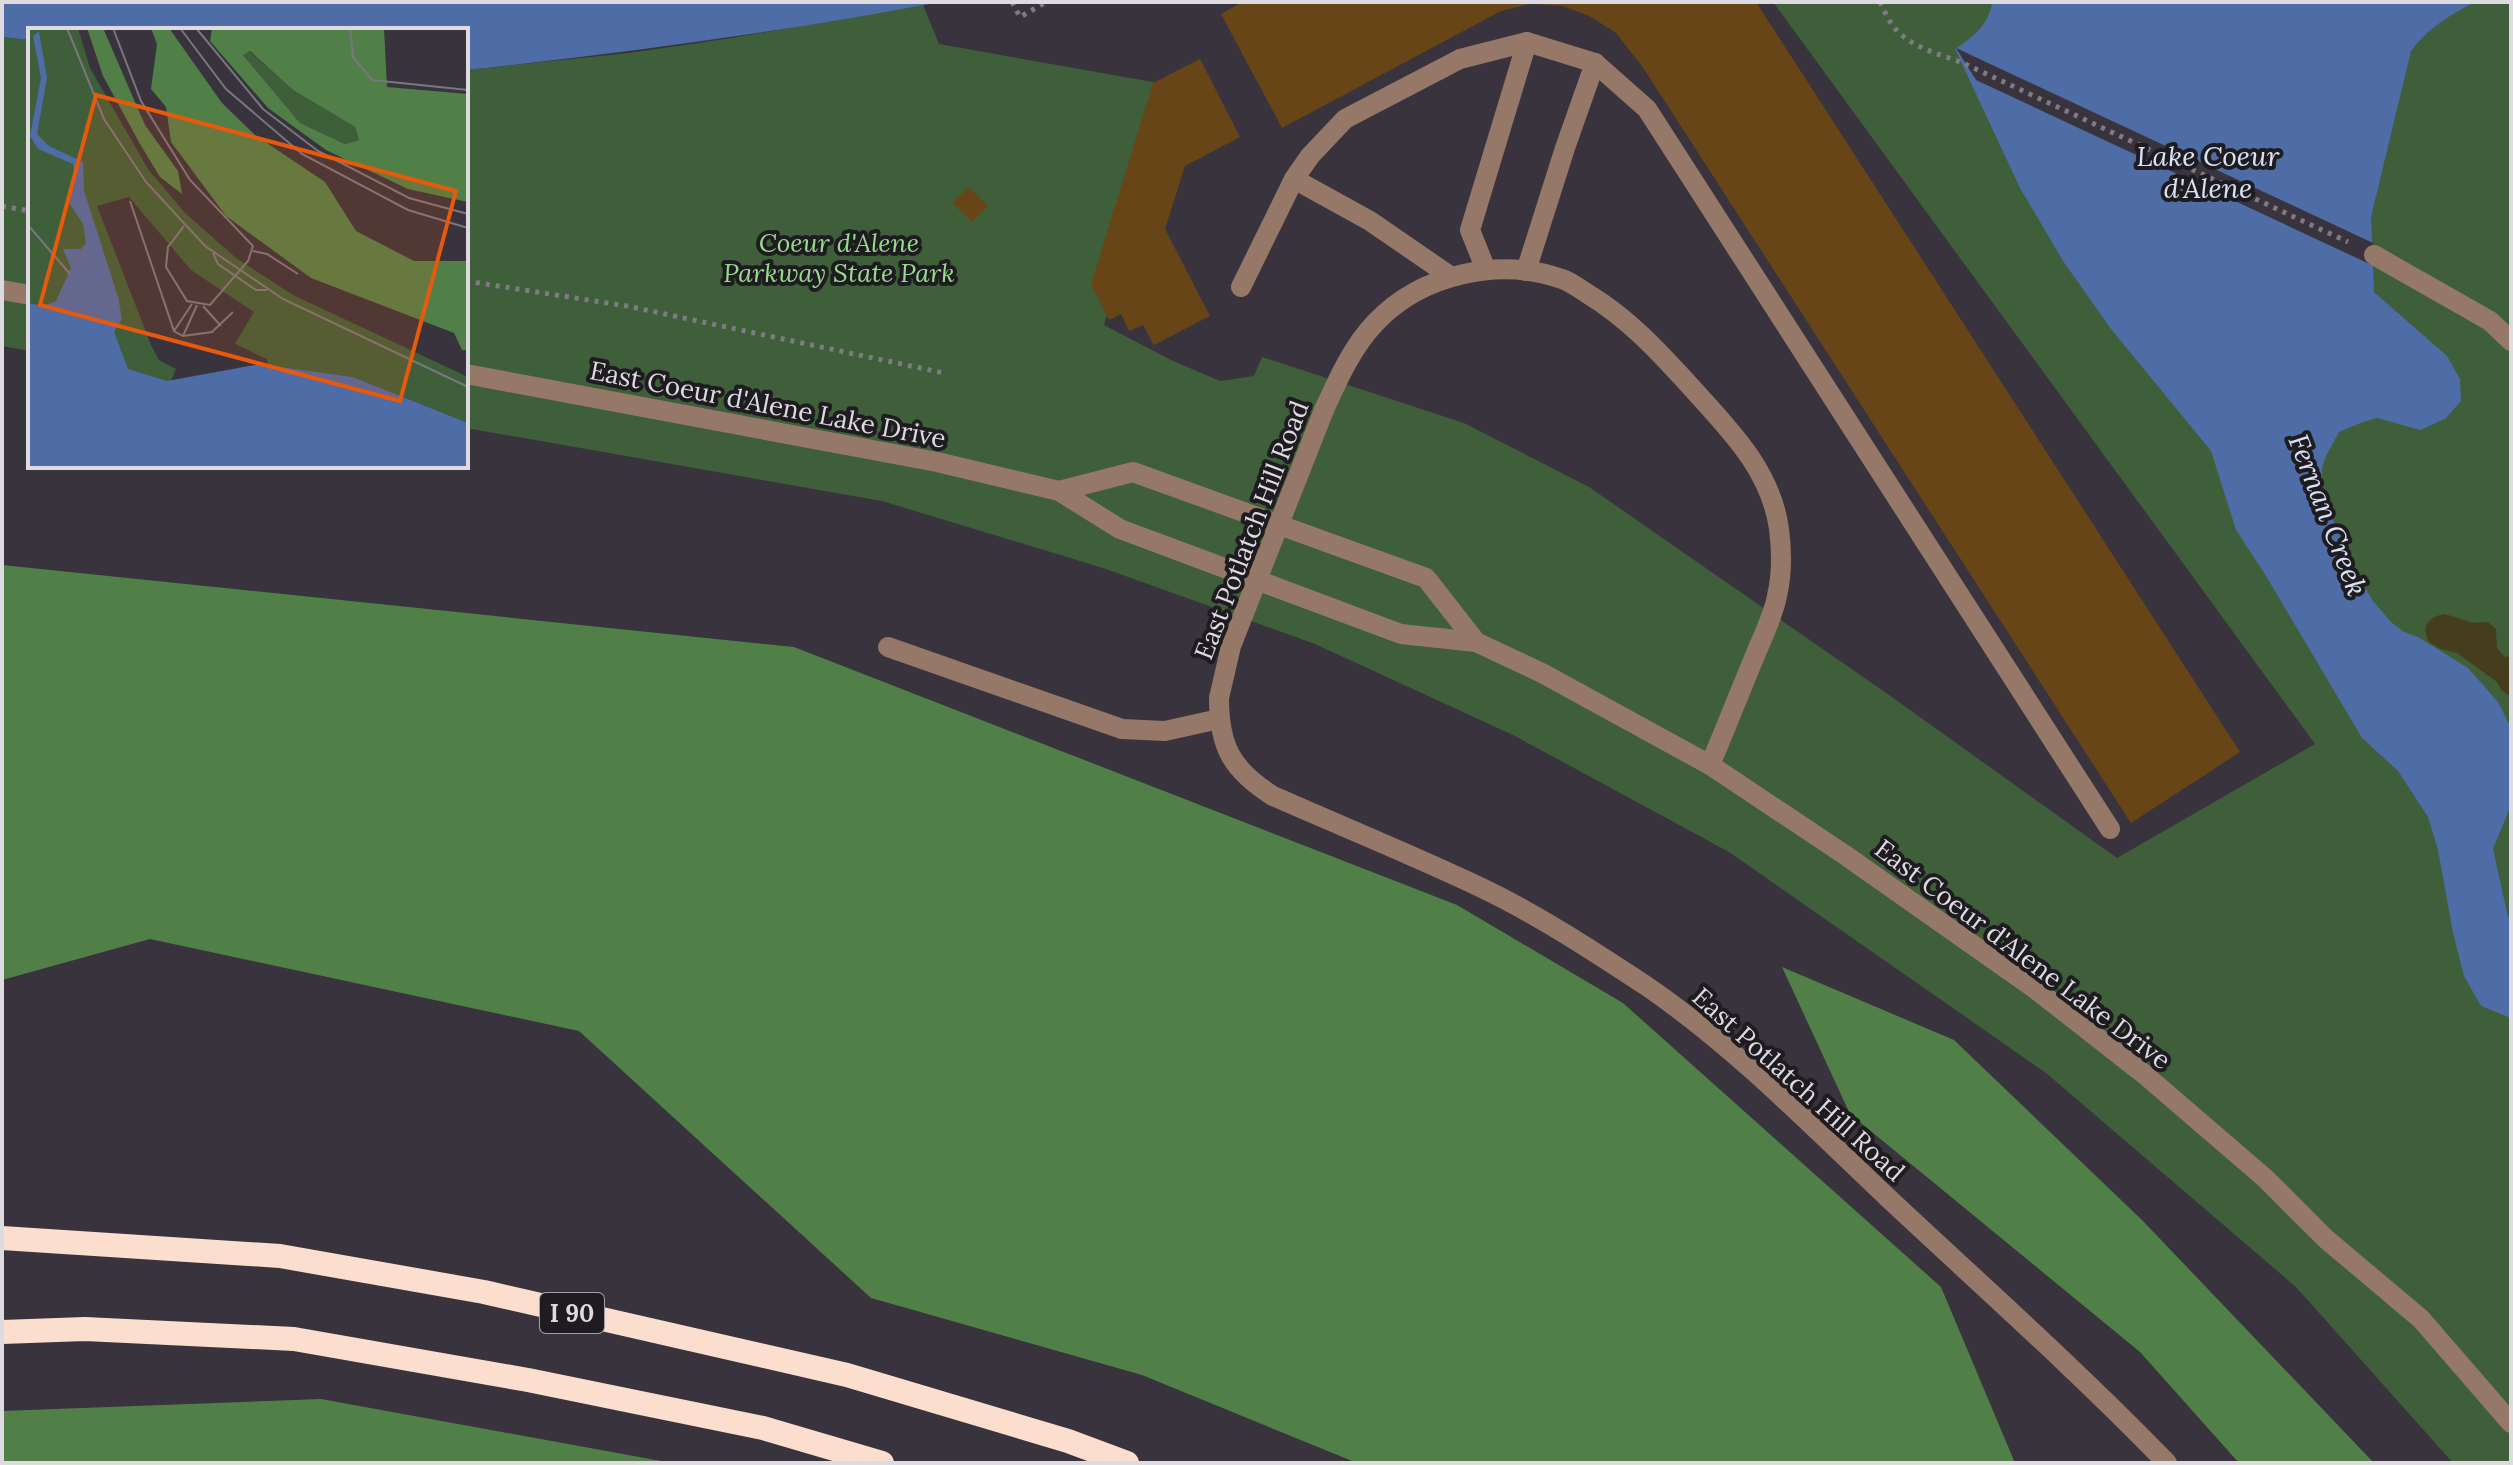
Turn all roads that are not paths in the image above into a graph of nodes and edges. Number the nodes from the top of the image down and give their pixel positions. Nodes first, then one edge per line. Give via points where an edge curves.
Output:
1 (1527, 42) junction
2 (1595, 63) junction
3 (1294, 179) junction
4 (2374, 255) road end
5 (1486, 270) junction
6 (1526, 271) junction
7 (1450, 276) junction
8 (1241, 287) dead end
9 (2, 290) edge
10 (28, 295) edge
11 (2511, 341) edge
12 (468, 374) edge
13 (1059, 491) junction
14 (1476, 642) junction
15 (888, 647) dead end
16 (1219, 708) junction
17 (1710, 765) junction
18 (2110, 829) dead end
19 (2, 1238) edge
20 (2, 1332) edge
21 (2511, 1423) edge
22 (882, 1463) edge
23 (1127, 1463) edge
24 (2167, 1463) edge

1 - 2 street
1 - 3 street via 1460,59 1345,119
1 - 5 street via 1470,230
2 - 6 street
2 - 18 street via 1647,109
3 - 7 street via 1370,221
3 - 8 street
4 - 11 street via 2490,321
5 - 6 street, East Potlatch Hill Road
5 - 7 street, East Potlatch Hill Road
6 - 17 street, East Potlatch Hill Road via 1563,279 1640,331 1737,438 1772,499 1781,564 1777,598
7 - 16 street, East Potlatch Hill Road, bridge via 1406,297 1351,354 1231,646
9 - 10 street
12 - 13 street, East Coeur d'Alene Lake Drive via 937,462
13 - 14 street, East Coeur d'Alene Lake Drive via 1120,529 1401,634
13 - 14 street, East Coeur d'Alene Lake Drive via 1133,472 1426,578
14 - 17 street, East Coeur d'Alene Lake Drive
15 - 16 street via 1122,729 1165,731
16 - 24 street, East Potlatch Hill Road via 1229,756 1254,784 1485,890 1561,932 1706,1031
17 - 21 street, East Coeur d'Alene Lake Drive via 2034,988 2144,1074 2421,1319
19 - 23 highway, I 90 via 280,1256 484,1292 847,1375
20 - 22 highway via 85,1329 294,1339 763,1428

